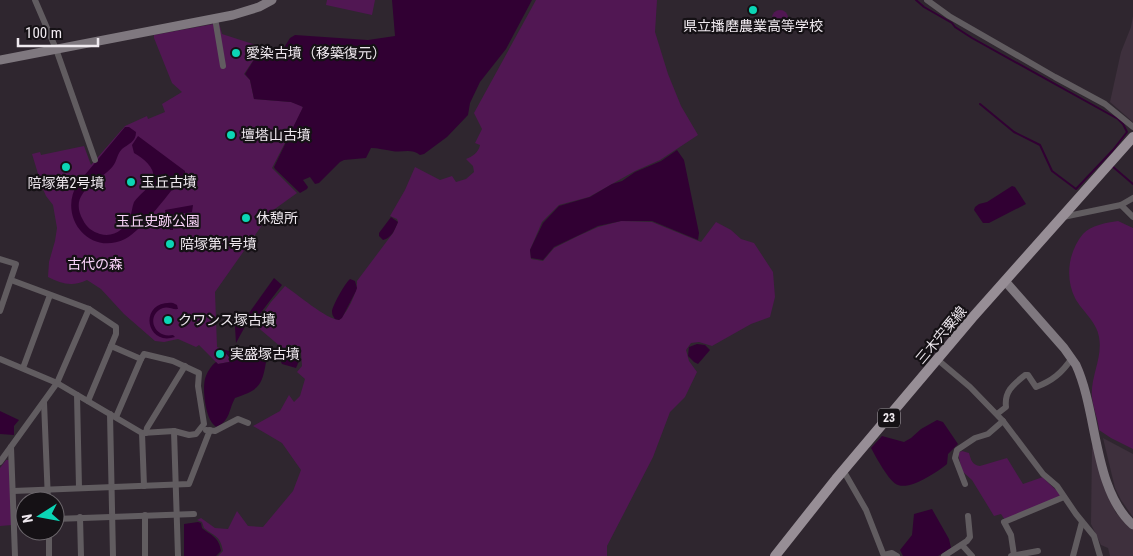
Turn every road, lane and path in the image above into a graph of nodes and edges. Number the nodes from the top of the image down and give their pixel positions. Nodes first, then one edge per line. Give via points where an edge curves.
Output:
1 (35, 0) edge
2 (272, 0) edge
3 (927, 0) edge
4 (214, 18) junction
5 (56, 49) junction
6 (0, 60) edge
7 (223, 66) dead end
8 (1133, 127) edge
9 (1133, 137) edge
10 (95, 160) dead end
11 (1133, 198) edge
12 (1121, 205) junction
13 (1063, 217) junction
14 (1133, 217) edge
15 (0, 258) edge
16 (11, 280) junction
17 (1005, 282) junction
18 (50, 295) junction
19 (89, 309) junction
20 (0, 311) edge
21 (111, 346) junction
22 (1072, 358) junction
23 (0, 359) edge
24 (141, 359) junction
25 (938, 360) junction
26 (185, 366) junction
27 (23, 368) junction
28 (57, 383) junction
29 (77, 395) junction
30 (88, 401) junction
31 (44, 402) junction
32 (997, 414) junction
33 (113, 416) junction
34 (1003, 421) junction
35 (248, 424) dead end
36 (202, 429) junction
37 (210, 430) junction
38 (174, 431) junction
39 (144, 433) junction
40 (11, 447) junction
41 (0, 462) edge
42 (843, 470) junction
43 (965, 484) dead end
44 (144, 486) junction
45 (175, 486) junction
46 (79, 488) junction
47 (112, 488) junction
48 (47, 490) junction
49 (13, 491) junction
50 (1064, 496) junction
51 (176, 514) junction
52 (194, 514) dead end
53 (145, 515) junction
54 (968, 516) dead end
55 (80, 517) junction
56 (65, 518) edge
57 (112, 518) junction
58 (1082, 522) junction
59 (1133, 525) edge
60 (49, 541) edge
61 (962, 545) junction
62 (1038, 551) dead end
63 (884, 555) edge
64 (15, 556) edge
65 (49, 556) edge
66 (81, 556) edge
67 (113, 556) edge
68 (145, 556) edge
69 (178, 556) edge
70 (775, 556) edge
71 (897, 556) edge
72 (944, 556) edge
73 (972, 556) edge
74 (1012, 556) edge
75 (1072, 556) edge
76 (1100, 556) edge

1 - 5 street
2 - 4 street via 243,12
3 - 8 street via 949,16 1105,104
4 - 5 street
4 - 7 street
5 - 6 street
5 - 10 street
9 - 13 main road, 三木宍粟線 / 23
11 - 12 street
12 - 13 street
12 - 14 street
13 - 17 main road, 三木宍粟線 / 23
15 - 16 street via 16,264
16 - 18 street
16 - 20 street
17 - 22 street
17 - 25 main road, 三木宍粟線 / 23
18 - 19 street
18 - 27 street
19 - 21 street via 116,328
19 - 28 street
21 - 24 street
21 - 30 street
22 - 32 street via 1050,382 1036,387 1028,374 1025,375 1009,388 1006,407
22 - 59 street via 1079,372 1109,489
23 - 27 street
24 - 26 street via 144,354
24 - 33 street
25 - 32 street
25 - 42 main road, 三木宍粟線 / 23
26 - 36 street via 199,373
26 - 39 street
27 - 28 street
28 - 29 street
28 - 31 street
29 - 30 street
29 - 46 street
30 - 33 street
31 - 40 street
31 - 48 street
32 - 34 street
33 - 39 street
33 - 47 street
34 - 43 street via 988,434 957,450 955,458
34 - 50 street
35 - 37 street via 238,419 215,431
36 - 37 street
36 - 38 street via 189,436
37 - 45 street via 189,484
38 - 39 street
38 - 45 street
39 - 44 street
40 - 41 street
40 - 49 street
42 - 63 street via 866,510
42 - 70 main road, 三木宍粟線 / 23
44 - 45 street
44 - 47 street
45 - 51 street
46 - 47 street
46 - 48 street
47 - 57 street
48 - 49 street
49 - 64 street
50 - 58 street
50 - 74 street via 1004,522 1010,535
51 - 52 street
51 - 53 street
51 - 69 street
53 - 57 street
53 - 68 street
54 - 61 street via 970,537
55 - 56 street
55 - 57 street
55 - 66 street
57 - 67 street
58 - 75 street
58 - 76 street via 1094,536
60 - 65 street
61 - 72 street
61 - 73 street
62 - 74 street
63 - 71 street via 892,553

